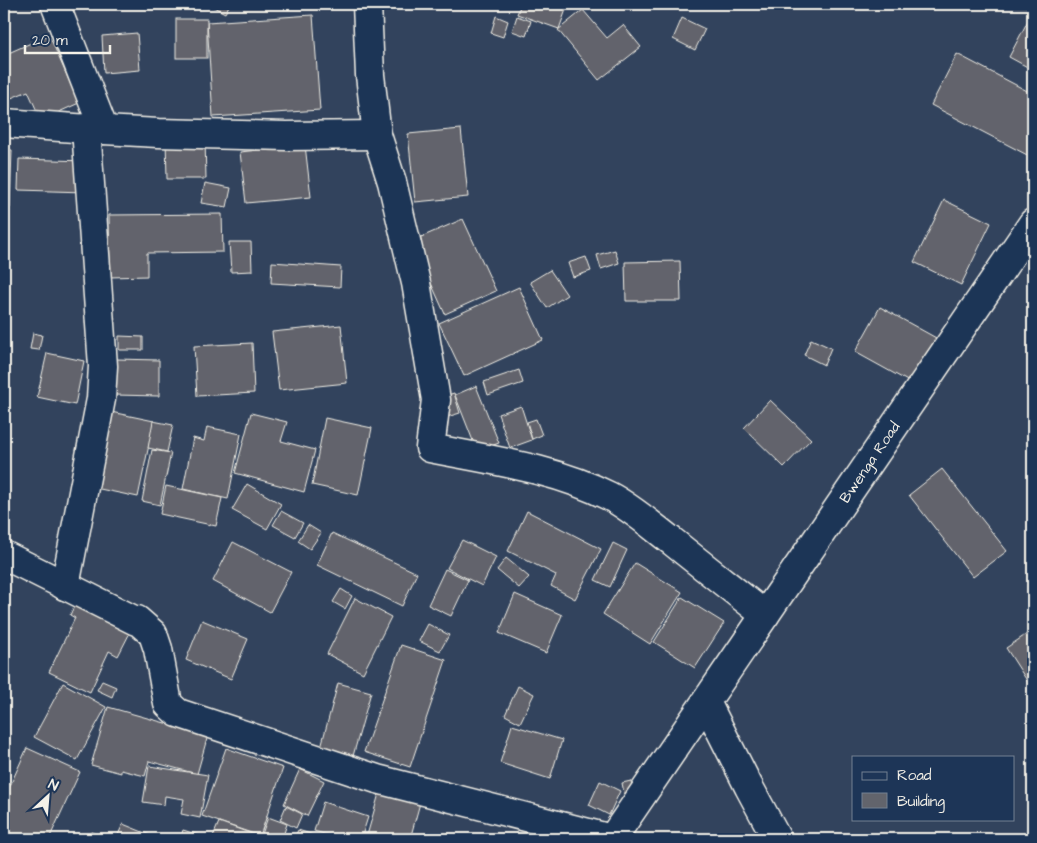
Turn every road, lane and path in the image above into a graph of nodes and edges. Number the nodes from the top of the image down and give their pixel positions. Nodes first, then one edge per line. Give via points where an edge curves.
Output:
1 (55, 4) edge
2 (367, 4) edge
3 (4, 124) edge
4 (95, 129) junction
5 (377, 134) junction
6 (1033, 223) edge
7 (4, 555) edge
8 (65, 586) junction
9 (765, 615) junction
10 (706, 702) junction
11 (777, 839) edge

1 - 4 street
2 - 5 street via 370,76
3 - 4 street
4 - 5 street via 286,136
4 - 8 street via 103,366 101,399
5 - 9 street via 416,283 436,400 430,448 546,472 609,496 634,511
6 - 9 street, Bwenga Road
7 - 8 street
8 - 10 street, Bwenga Road via 137,620 153,634 168,704 178,713 377,779 612,839
9 - 10 street, Bwenga Road
10 - 11 street

